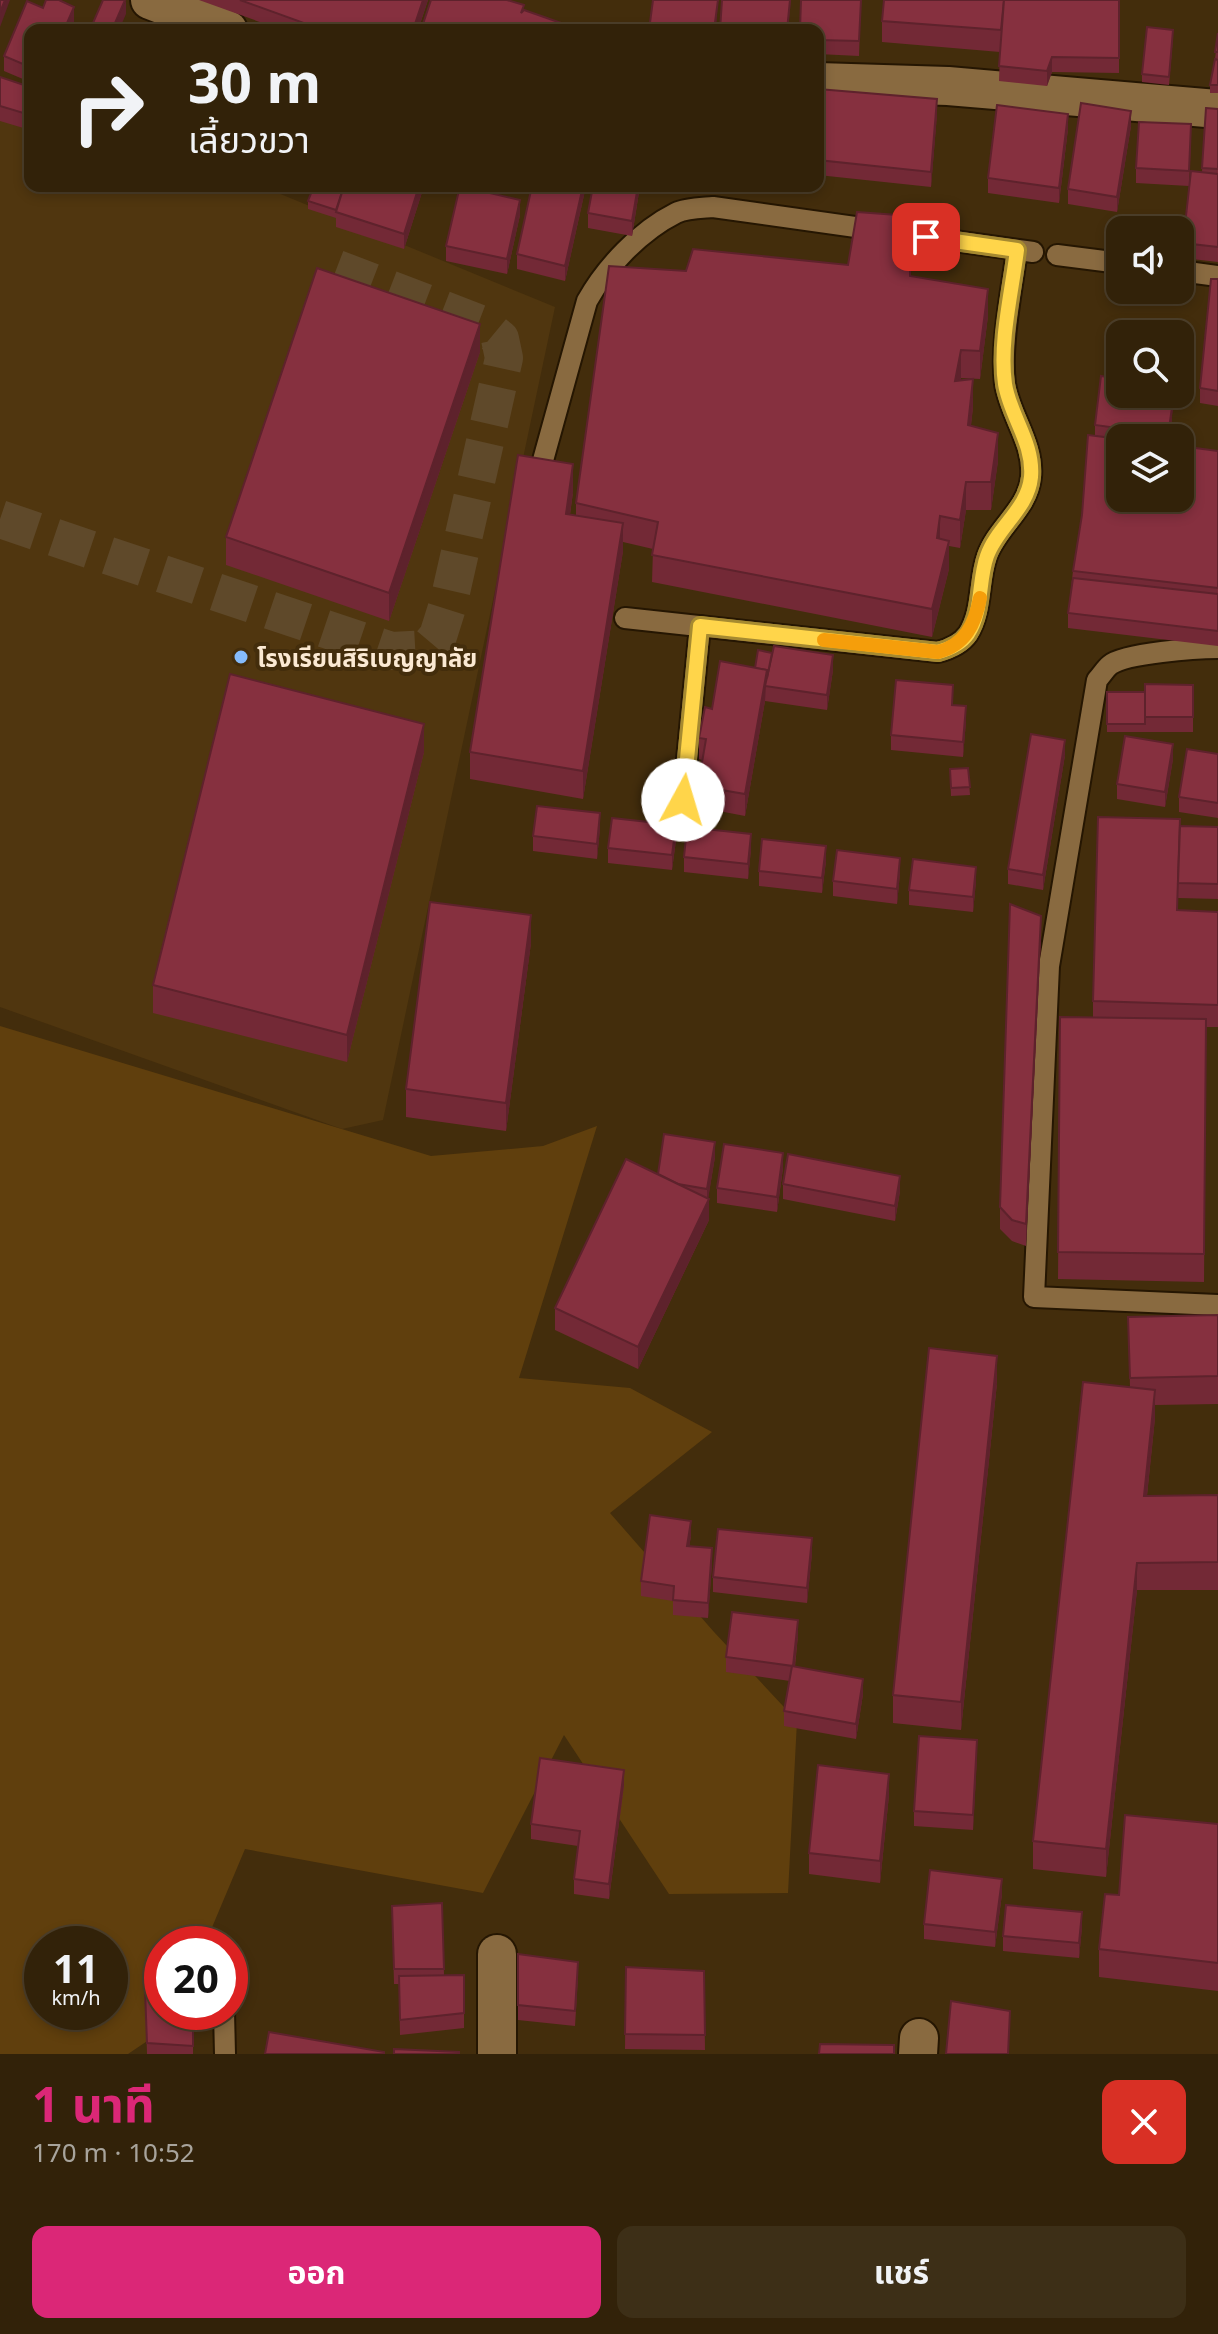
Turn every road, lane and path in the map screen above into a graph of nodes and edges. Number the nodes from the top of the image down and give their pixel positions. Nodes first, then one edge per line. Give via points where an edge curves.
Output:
1 (150, 0) edge
2 (212, 24) edge
3 (824, 82) edge
4 (1218, 109) edge
5 (1057, 255) dead end
6 (1106, 261) edge
7 (1194, 273) edge
8 (1218, 276) edge
9 (537, 482) edge
10 (625, 618) dead end
11 (700, 626) junction
12 (1218, 648) edge
13 (683, 800) dead end
14 (1218, 1305) edge
15 (497, 1954) dead end
16 (224, 2030) edge
17 (225, 2054) edge
18 (497, 2054) edge

1 - 2 street
3 - 4 street via 948,86
5 - 6 lane
7 - 8 lane
9 - 11 lane via 587,301 598,281 639,239 678,212 713,207 1025,251 1004,365 1008,399 1031,452 1031,479 1025,500 987,556 968,634 938,652
10 - 11 lane
11 - 13 lane
12 - 14 lane via 1129,658 1111,664 1097,680 1049,966 1034,1297
15 - 18 street
16 - 17 lane

